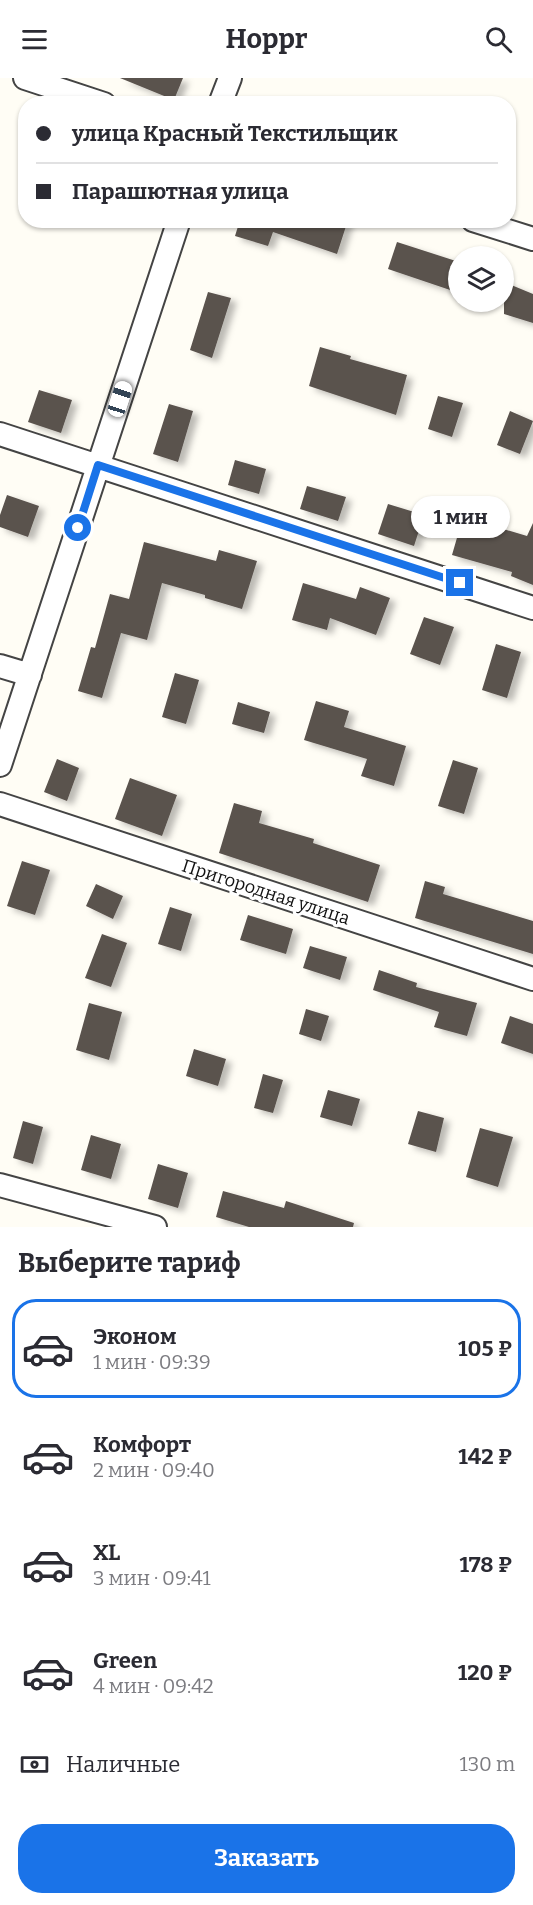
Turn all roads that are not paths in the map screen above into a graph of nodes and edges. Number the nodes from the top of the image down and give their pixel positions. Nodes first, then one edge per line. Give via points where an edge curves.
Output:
1 (26, 78) edge
2 (230, 78) edge
3 (80, 96) edge
4 (223, 96) edge
5 (176, 228) edge
6 (498, 228) edge
7 (533, 239) edge
8 (0, 434) edge
9 (98, 465) junction
10 (533, 608) edge
11 (0, 666) edge
12 (30, 675) junction
13 (0, 765) edge
14 (0, 804) edge
15 (533, 979) edge
16 (0, 1185) edge
17 (155, 1227) edge

1 - 3 street
2 - 4 street
5 - 9 street
6 - 7 street
8 - 9 street
9 - 10 street
9 - 12 street
11 - 12 street
12 - 13 street
14 - 15 street, Пригородная улица
16 - 17 street

